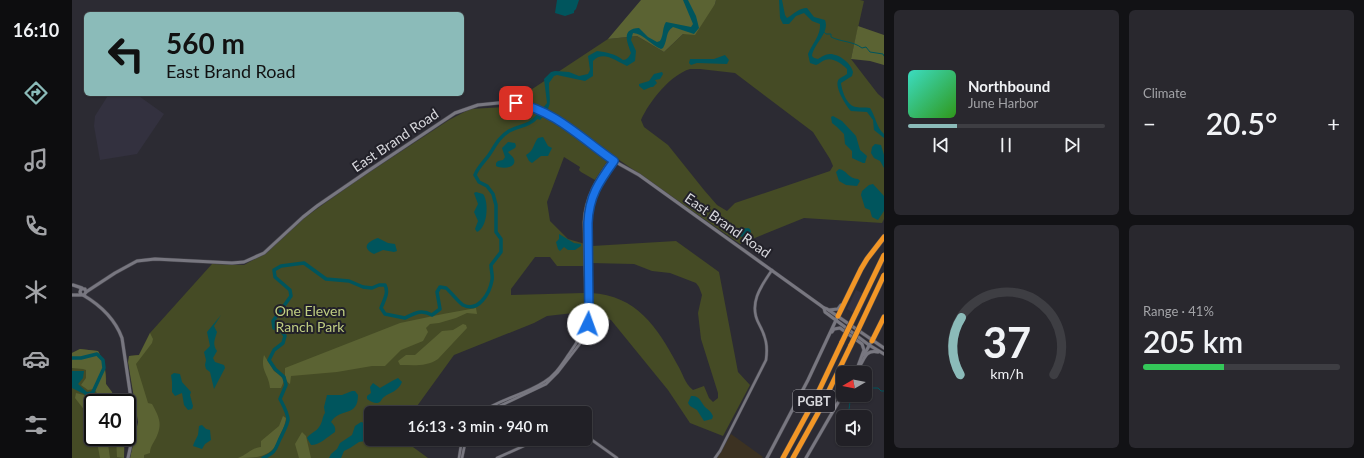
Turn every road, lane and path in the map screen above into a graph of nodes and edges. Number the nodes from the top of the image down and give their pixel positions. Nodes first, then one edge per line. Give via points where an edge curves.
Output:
1 (612, 160) junction
2 (884, 237) edge
3 (884, 255) edge
4 (772, 270) junction
5 (884, 275) edge
6 (72, 285) edge
7 (83, 292) junction
8 (74, 295) edge
9 (846, 299) junction
10 (824, 308) junction
11 (828, 310) junction
12 (884, 317) edge
13 (837, 318) junction
14 (828, 338) junction
15 (871, 343) junction
16 (884, 348) edge
17 (883, 353) edge
18 (858, 366) edge
19 (859, 366) edge
20 (859, 366) edge
21 (838, 402) edge
22 (492, 406) edge
23 (499, 406) edge
24 (592, 440) edge
25 (461, 446) edge
26 (465, 446) edge
27 (524, 446) edge
28 (128, 457) edge
29 (459, 458) edge
30 (462, 458) edge
31 (497, 458) edge
32 (617, 458) edge
33 (715, 458) edge
34 (767, 458) edge
35 (783, 458) edge
36 (793, 458) edge
37 (806, 458) edge

1 - 4 main road, East Brand Road via 639,175
1 - 7 main road, East Brand Road via 544,112 508,102 478,104 434,126 317,206 257,257 232,264 141,260
1 - 22 street via 595,182 586,207 585,323 579,341 545,382
1 - 23 street via 595,189 589,208 589,312 588,327 584,336 576,350 550,381
2 - 9 highway via 861,269
3 - 35 highway, PGBT, bridge via 814,401
4 - 10 main road, East Brand Road
4 - 33 street via 757,292 754,305 756,318 766,340 766,360
5 - 36 highway, PGBT, bridge via 818,413
6 - 7 main road
7 - 8 main road, East Brand Road
7 - 28 main road via 112,320 123,341 134,419
9 - 11 main road via 838,309
9 - 13 highway
10 - 11 main road, East Brand Road
10 - 13 main road, East Brand Road via 825,312
11 - 13 main road, East Brand Road
12 - 15 highway
13 - 14 main road
13 - 15 main road, East Brand Road
14 - 18 main road via 834,329 840,328 862,344 864,350
14 - 34 main road
15 - 16 main road, East Brand Road
15 - 17 main road, East Brand Road
15 - 19 main road
17 - 20 main road via 868,353
21 - 37 main road
24 - 32 street
25 - 29 street
26 - 30 street
27 - 31 street

